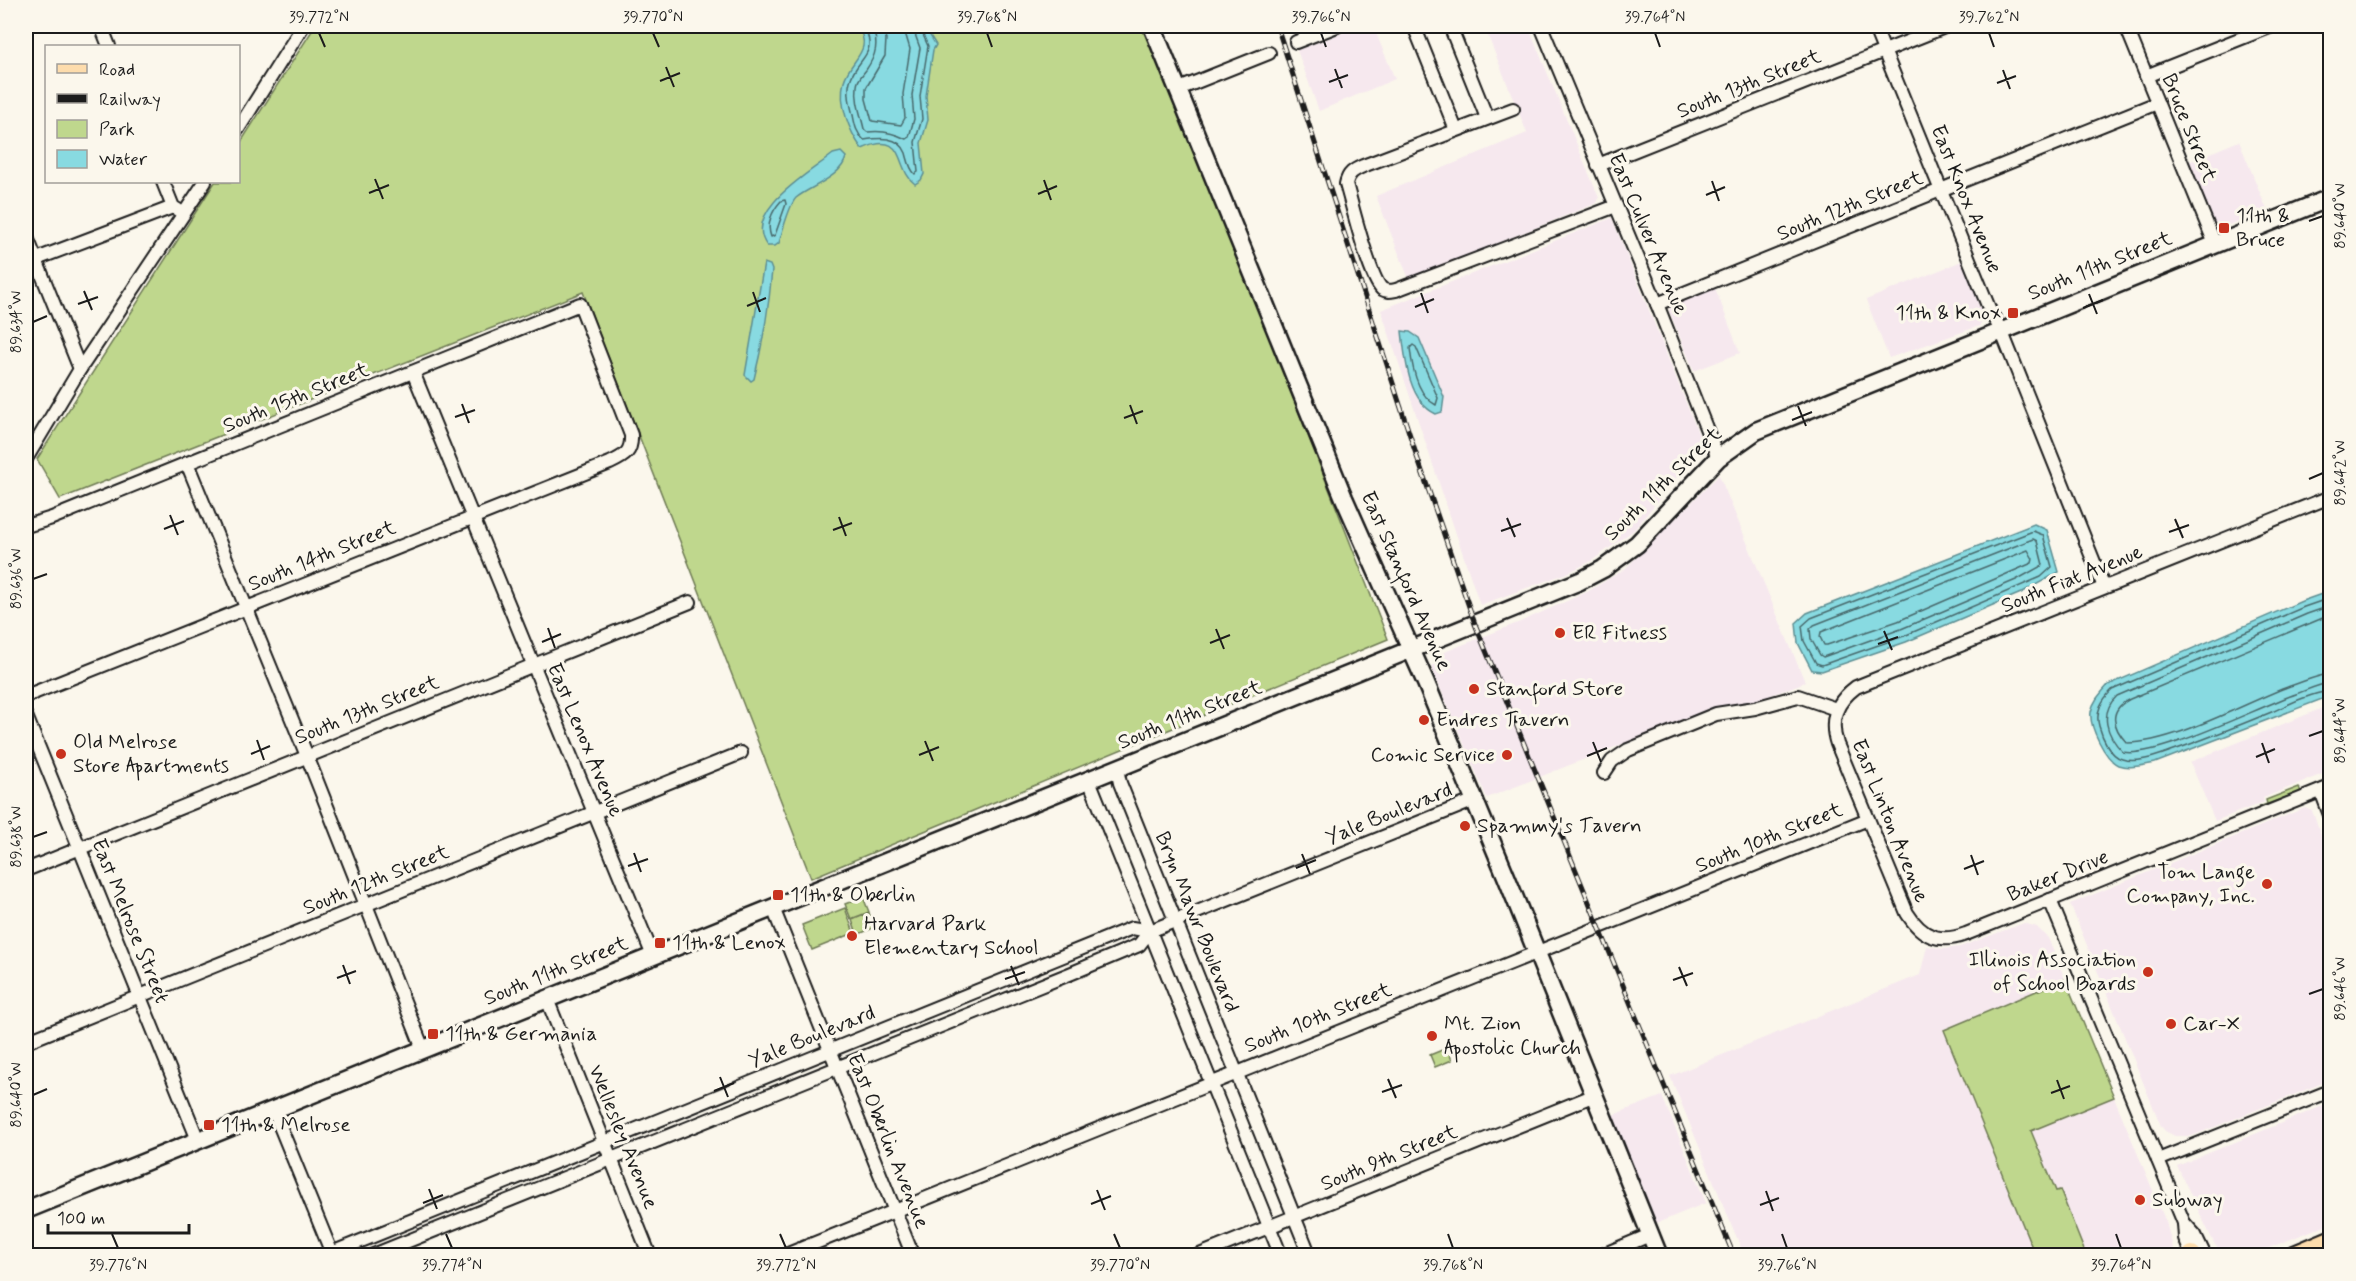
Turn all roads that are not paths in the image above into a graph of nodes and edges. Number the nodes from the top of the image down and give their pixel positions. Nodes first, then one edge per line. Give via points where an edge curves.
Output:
1 (101, 26) edge
2 (288, 26) edge
3 (303, 26) edge
4 (1152, 26) edge
5 (1337, 26) edge
6 (1414, 26) edge
7 (1450, 26) edge
8 (1544, 26) edge
9 (1874, 26) edge
10 (1947, 26) edge
11 (2126, 26) edge
12 (2272, 26) edge
13 (294, 39) junction
14 (1296, 42) dead end
15 (109, 45) edge
16 (1884, 51) junction
17 (1269, 53) dead end
18 (2146, 76) junction
19 (1179, 90) junction
20 (2157, 103) junction
21 (1513, 109) dead end
22 (1487, 118) junction
23 (240, 126) edge
24 (1456, 130) junction
25 (1598, 165) junction
26 (163, 183) edge
27 (204, 183) edge
28 (1941, 190) junction
29 (2331, 198) edge
30 (1616, 206) junction
31 (172, 207) junction
32 (183, 214) junction
33 (26, 235) edge
34 (2215, 244) junction
35 (31, 261) edge
36 (1657, 304) junction
37 (2001, 330) junction
38 (80, 369) junction
39 (413, 372) junction
40 (630, 450) joint
41 (1718, 458) junction
42 (26, 459) edge
43 (187, 463) junction
44 (2331, 496) edge
45 (472, 516) junction
46 (26, 526) edge
47 (2104, 587) junction
48 (690, 602) dead end
49 (246, 608) junction
50 (1411, 650) junction
51 (532, 664) junction
52 (26, 696) edge
53 (1836, 709) junction
54 (26, 716) edge
55 (741, 753) dead end
56 (307, 756) junction
57 (1117, 769) junction
58 (1604, 773) dead end
59 (1089, 780) junction
60 (2326, 789) edge
61 (1475, 801) junction
62 (594, 811) junction
63 (2331, 815) edge
64 (1868, 819) junction
65 (80, 849) junction
66 (26, 870) edge
67 (2050, 900) junction
68 (367, 904) junction
69 (773, 908) junction
70 (1177, 921) junction
71 (1150, 931) junction
72 (1932, 936) joint
73 (1537, 952) junction
74 (653, 956) junction
75 (140, 995) junction
76 (547, 999) junction
77 (26, 1042) edge
78 (423, 1048) junction
79 (830, 1050) junction
80 (837, 1068) junction
81 (1236, 1072) junction
82 (1210, 1082) junction
83 (2331, 1091) edge
84 (1595, 1095) junction
85 (273, 1109) junction
86 (198, 1140) junction
87 (604, 1142) junction
88 (611, 1159) junction
89 (2158, 1160) junction
90 (26, 1210) edge
91 (895, 1210) junction
92 (1295, 1217) junction
93 (1269, 1227) junction
94 (1650, 1235) junction
95 (2331, 1240) edge
96 (2330, 1253) edge
97 (330, 1254) edge
98 (2195, 1255) edge
99 (371, 1256) edge
100 (650, 1256) edge
101 (783, 1256) edge
102 (913, 1256) edge
103 (1197, 1256) edge
104 (1281, 1256) edge
105 (1310, 1256) edge
106 (1600, 1256) edge
107 (1659, 1256) edge
108 (2292, 1256) edge
109 (2319, 1256) edge

1 - 15 street
2 - 13 street
3 - 13 street
4 - 19 street, East Stanford Avenue
5 - 14 street
6 - 24 street
7 - 22 street
8 - 25 street, East Culver Avenue
9 - 16 street, East Knox Avenue
10 - 16 street, South 13th Street
11 - 18 street, Bruce Street
12 - 18 street
13 - 23 street
16 - 25 street, South 13th Street
16 - 28 street, East Knox Avenue
17 - 19 street
18 - 20 street, Bruce Street
19 - 50 street, East Stanford Avenue via 1344,498
20 - 28 street, South 12th Street
20 - 34 street, Bruce Street
21 - 22 street
22 - 24 street
24 - 30 street via 1352,171 1347,177 1371,268 1381,288 1387,291
25 - 30 street, East Culver Avenue
26 - 31 street
27 - 32 street
28 - 36 street, South 12th Street
28 - 37 street, East Knox Avenue
29 - 34 street, South 11th Street
30 - 36 street, East Culver Avenue
31 - 32 street
31 - 35 street
32 - 38 street
33 - 35 street
34 - 37 street, South 11th Street
35 - 38 street
36 - 41 street, East Culver Avenue
37 - 41 street, South 11th Street via 1771,423
37 - 47 street, East Knox Avenue
38 - 42 street
39 - 40 street, South 15th Street via 580,304 629,426
39 - 43 street, South 15th Street
39 - 45 street, East Lenox Avenue
40 - 45 street, South 14th Street via 610,463
41 - 50 street, South 11th Street via 1637,544 1600,570
43 - 46 street, South 15th Street
43 - 49 street
44 - 47 street, South Fiat Avenue
45 - 49 street, South 14th Street
45 - 51 street, East Lenox Avenue
47 - 53 street, South Fiat Avenue via 1856,687
48 - 51 street, South 13th Street
49 - 52 street, South 14th Street
49 - 56 street
50 - 57 street, South 11th Street
50 - 61 street, East Stanford Avenue
51 - 56 street, South 13th Street
51 - 62 street, East Lenox Avenue
53 - 58 street via 1798,696 1716,714 1628,750 1612,761
53 - 64 street, East Linton Avenue via 1835,738
54 - 65 street, East Melrose Street
55 - 62 street, South 12th Street
56 - 65 street, South 13th Street
56 - 68 street
57 - 59 street, South 11th Street
57 - 70 street, Bryn Mawr Boulevard
59 - 69 street, South 11th Street
59 - 71 street
60 - 63 street
60 - 67 street, Baker Drive
61 - 70 street, Yale Boulevard
61 - 73 street, East Stanford Avenue
62 - 68 street, South 12th Street
62 - 74 street, East Lenox Avenue
64 - 72 street, East Linton Avenue via 1906,913 1915,926
64 - 73 street, South 10th Street
65 - 66 street, South 13th Street
65 - 75 street, East Melrose Street
67 - 72 street, Baker Drive via 1960,936
67 - 89 street
68 - 75 street, South 12th Street
68 - 78 street
69 - 74 street, South 11th Street
69 - 79 street, East Oberlin Avenue
70 - 71 street, Yale Boulevard
70 - 81 street, Bryn Mawr Boulevard
71 - 79 street, Yale Boulevard via 1132,928
71 - 80 street, Yale Boulevard via 1139,945
71 - 82 street
73 - 81 street, South 10th Street
73 - 84 street, East Stanford Avenue
74 - 76 street, South 11th Street
75 - 77 street, South 12th Street
75 - 86 street, East Melrose Street
76 - 78 street, South 11th Street
76 - 87 street, Wellesley Avenue
78 - 85 street, South 11th Street
79 - 80 street, East Oberlin Avenue
79 - 87 street, Yale Boulevard
80 - 88 street, Yale Boulevard
80 - 91 street, East Oberlin Avenue
81 - 82 street, South 10th Street
81 - 92 street, Bryn Mawr Boulevard
82 - 91 street, South 10th Street
82 - 93 street
83 - 89 street
84 - 92 street, South 9th Street
84 - 94 street, East Stanford Avenue
85 - 86 street, South 11th Street
85 - 97 street
86 - 90 street, South 11th Street
87 - 88 street, Wellesley Avenue
87 - 97 street, Yale Boulevard
88 - 99 street, Yale Boulevard
88 - 100 street, Wellesley Avenue
89 - 98 street via 2184,1223 2185,1238
91 - 101 street, South 10th Street
91 - 102 street, East Oberlin Avenue
92 - 93 street, South 9th Street
92 - 105 street, Bryn Mawr Boulevard
93 - 103 street, South 9th Street
93 - 104 street
94 - 106 street
94 - 107 street, East Stanford Avenue
95 - 108 main road
96 - 109 main road

